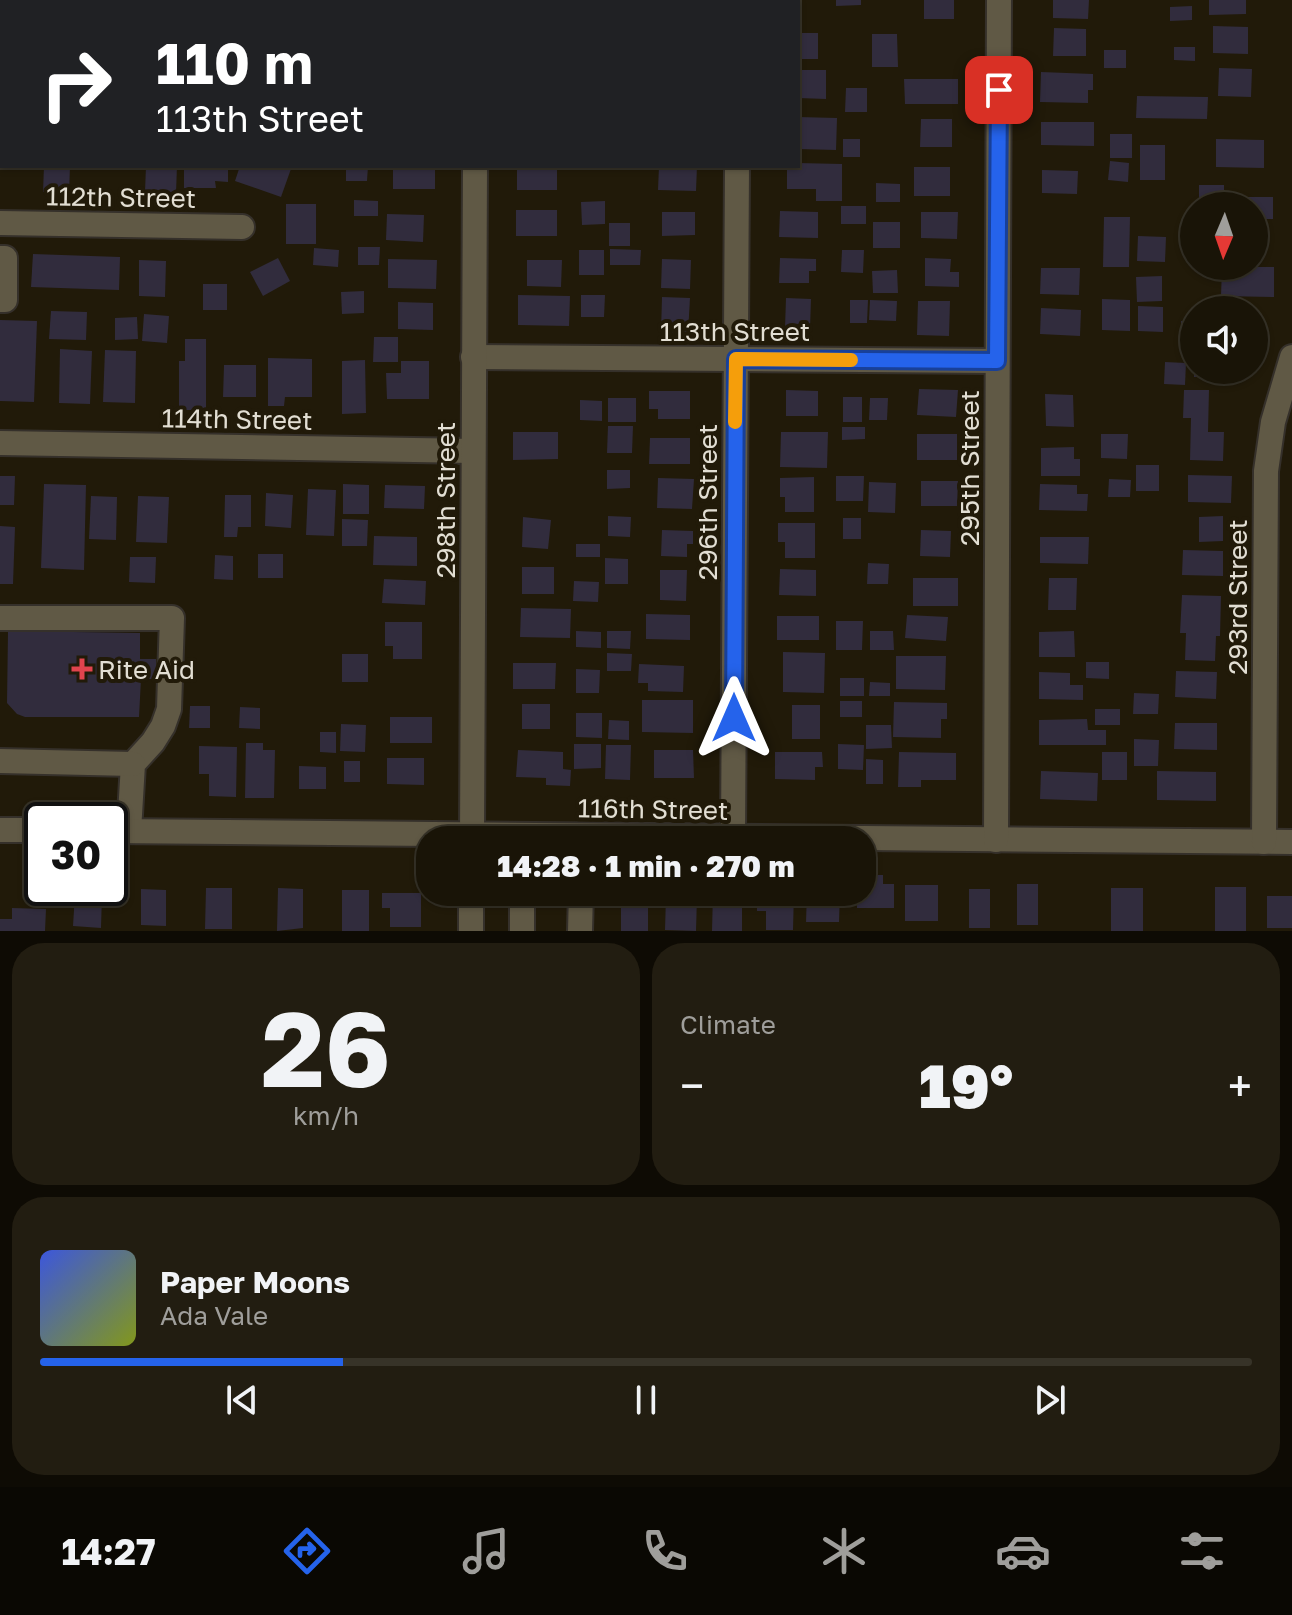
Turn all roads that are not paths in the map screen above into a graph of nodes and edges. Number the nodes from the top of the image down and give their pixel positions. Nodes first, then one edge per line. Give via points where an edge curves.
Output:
1 (999, 0) edge
2 (475, 168) edge
3 (737, 168) edge
4 (0, 223) edge
5 (242, 227) dead end
6 (0, 258) edge
7 (0, 300) edge
8 (473, 357) junction
9 (1292, 357) edge
10 (736, 359) junction
11 (997, 361) junction
12 (0, 443) edge
13 (473, 451) junction
14 (0, 618) edge
15 (0, 761) edge
16 (133, 764) junction
17 (126, 802) edge
18 (472, 826) edge
19 (733, 826) edge
20 (0, 830) edge
21 (24, 830) edge
22 (128, 831) edge
23 (416, 836) edge
24 (876, 839) edge
25 (996, 840) junction
26 (1264, 842) junction
27 (1292, 842) edge
28 (471, 906) edge
29 (522, 906) edge
30 (581, 906) edge
31 (471, 931) edge
32 (522, 931) edge
33 (580, 931) edge

1 - 11 street, 295th Street
2 - 8 street, 298th Street
3 - 10 street, 296th Street
4 - 5 street, 112th Street
6 - 7 street via 5,258 5,300
8 - 10 street, 113th Street
8 - 13 street, 298th Street
9 - 26 street, 293rd Street via 1273,422 1266,471
10 - 11 street, 113th Street
10 - 19 street, 296th Street
11 - 25 street, 295th Street
12 - 13 street, 114th Street
13 - 18 street, 298th Street
14 - 16 street via 172,618 169,709 158,734
15 - 16 street
16 - 17 street
20 - 21 street
22 - 23 street, 116th Street
24 - 25 street, 116th Street
25 - 26 street, 116th Street
26 - 27 street, 116th Street
28 - 31 street
29 - 32 street
30 - 33 street

